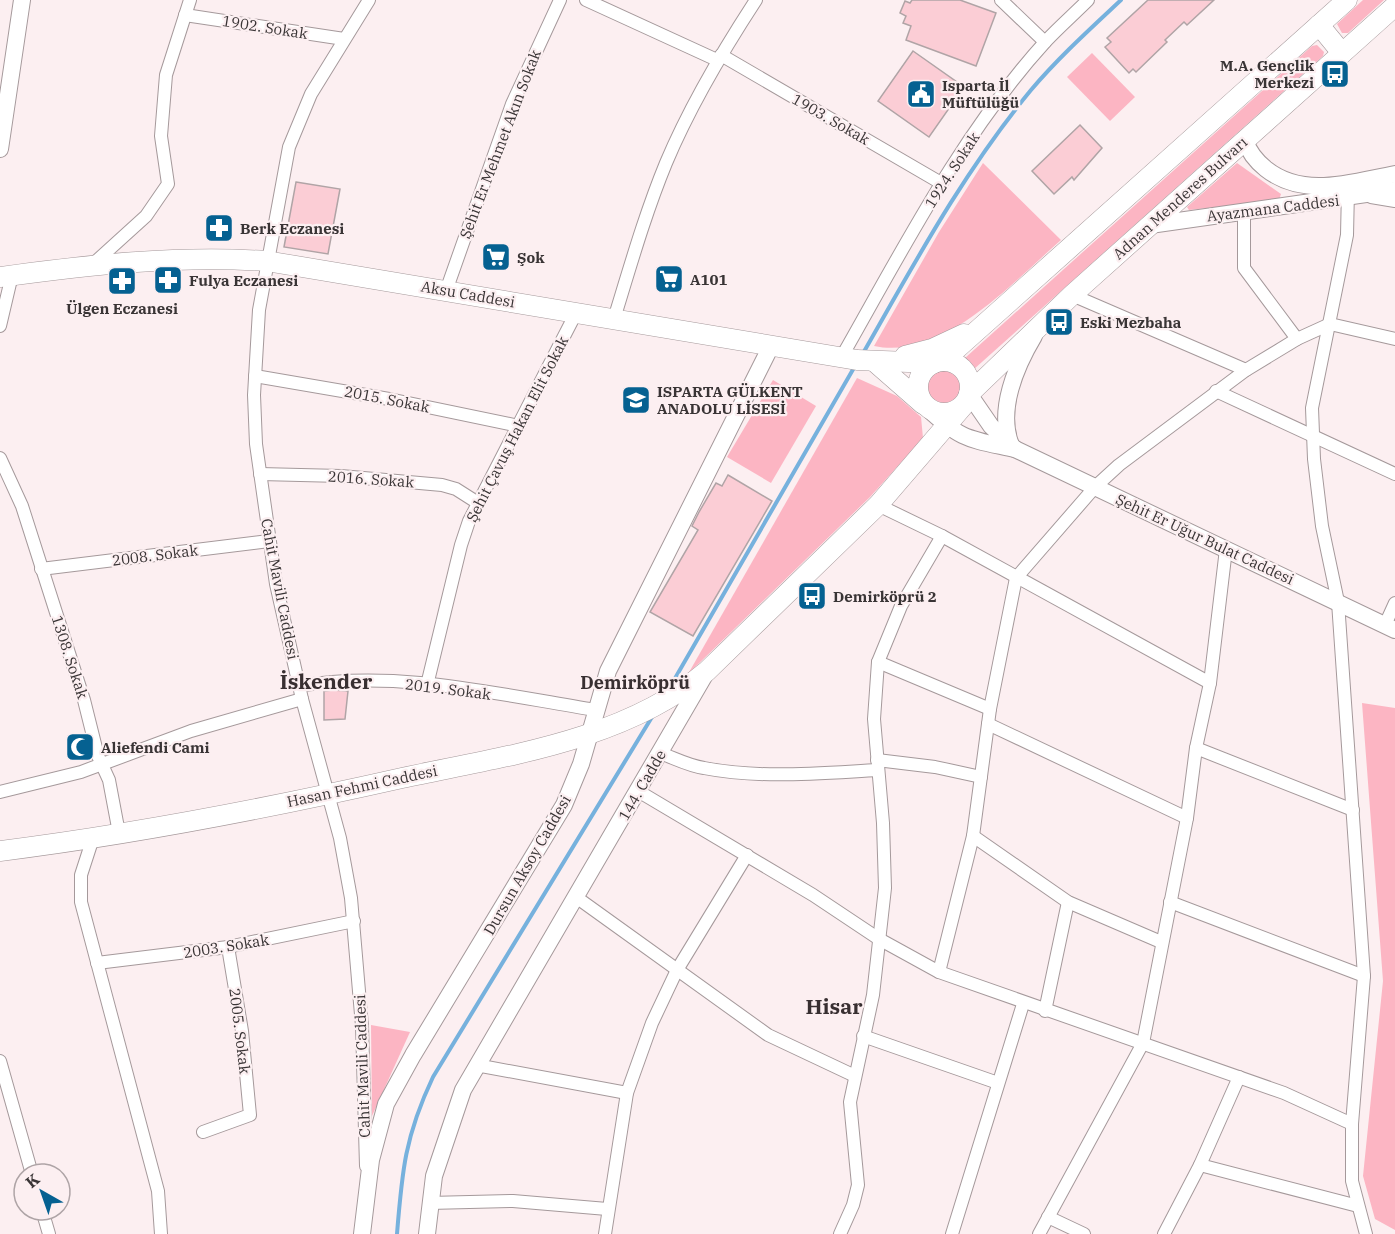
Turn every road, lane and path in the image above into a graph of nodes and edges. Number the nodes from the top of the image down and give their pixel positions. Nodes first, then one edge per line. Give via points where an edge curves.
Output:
1 (22, 0) edge
2 (190, 0) edge
3 (369, 0) edge
4 (560, 0) edge
5 (586, 0) edge
6 (756, 0) edge
7 (1001, 0) edge
8 (1088, 0) edge
9 (1347, 0) edge
10 (1395, 6) edge
11 (186, 15) junction
12 (1319, 25) junction
13 (344, 39) junction
14 (1045, 42) junction
15 (1342, 53) junction
16 (719, 57) junction
17 (1245, 140) junction
18 (0, 149) edge
19 (1395, 174) edge
20 (941, 183) junction
21 (1395, 190) edge
22 (1353, 192) junction
23 (1395, 201) edge
24 (1244, 211) junction
25 (1150, 225) junction
26 (266, 261) junction
27 (92, 265) junction
28 (6, 276) edge
29 (446, 291) junction
30 (1072, 295) junction
31 (576, 313) junction
32 (996, 316) junction
33 (614, 319) junction
34 (1046, 319) junction
35 (1330, 324) junction
36 (0, 326) edge
37 (1297, 339) junction
38 (1395, 339) edge
39 (771, 346) junction
40 (841, 358) junction
41 (875, 362) junction
42 (939, 362) junction
43 (1246, 370) junction
44 (255, 376) junction
45 (1216, 391) junction
46 (967, 399) junction
47 (926, 407) junction
48 (519, 426) junction
49 (947, 427) junction
50 (1313, 436) junction
51 (1014, 447) junction
52 (0, 458) edge
53 (260, 474) junction
54 (1395, 474) edge
55 (1095, 487) junction
56 (478, 503) junction
57 (878, 505) junction
58 (942, 536) junction
59 (269, 541) junction
60 (1226, 549) junction
61 (41, 569) junction
62 (1016, 578) junction
63 (1338, 602) junction
64 (1395, 603) edge
65 (1390, 627) edge
66 (878, 662) junction
67 (707, 671) junction
68 (1210, 683) junction
69 (300, 686) junction
70 (427, 686) junction
71 (302, 699) junction
72 (990, 709) junction
73 (596, 710) junction
74 (988, 724) junction
75 (601, 729) junction
76 (1196, 748) junction
77 (660, 753) junction
78 (102, 765) junction
79 (878, 765) junction
80 (981, 777) junction
81 (638, 791) junction
82 (0, 792) edge
83 (329, 794) junction
84 (1353, 810) junction
85 (1187, 818) junction
86 (119, 833) junction
87 (973, 836) junction
88 (93, 838) junction
89 (0, 851) edge
90 (747, 855) junction
91 (576, 897) junction
92 (1170, 902) junction
93 (1068, 903) junction
94 (354, 921) junction
95 (879, 939) junction
96 (1161, 942) junction
97 (228, 947) junction
98 (97, 963) junction
99 (677, 970) junction
100 (939, 972) junction
101 (1364, 976) junction
102 (1023, 1004) junction
103 (1045, 1011) junction
104 (863, 1036) junction
105 (1143, 1043) junction
106 (0, 1061) edge
107 (476, 1065) junction
108 (855, 1076) junction
109 (1239, 1077) junction
110 (998, 1083) junction
111 (627, 1093) junction
112 (1352, 1124) junction
113 (203, 1132) dead end
114 (29, 1162) edge
115 (1200, 1165) junction
116 (367, 1185) junction
117 (429, 1203) junction
118 (1358, 1206) junction
119 (607, 1209) junction
120 (1048, 1217) junction
121 (161, 1234) edge
122 (362, 1234) edge
123 (427, 1234) edge
124 (605, 1234) edge
125 (840, 1234) edge
126 (952, 1234) edge
127 (1039, 1234) edge
128 (1084, 1234) edge
129 (1164, 1234) edge
130 (1366, 1234) edge

1 - 18 street
2 - 11 street
3 - 13 street, Cahit Mavili Caddesi
4 - 29 street, Şehit Er Mehmet Akın Sokak via 513,104
5 - 16 street, 1903. Sokak
6 - 16 street
7 - 14 street
8 - 14 street, 1924. Sokak
9 - 12 main road
10 - 15 main road, Adnan Menderes Bulvarı
11 - 13 street, 1902. Sokak
11 - 27 street via 166,75 161,136 168,184 141,221
12 - 15 main road
12 - 32 main road
13 - 26 street, Cahit Mavili Caddesi via 298,122 289,147
14 - 20 street, 1924. Sokak
15 - 17 main road, Adnan Menderes Bulvarı
16 - 20 street, 1903. Sokak
16 - 33 street via 662,173
17 - 22 street, Ayazmana Caddesi via 1258,162 1291,184
17 - 25 main road, Adnan Menderes Bulvarı
19 - 22 street, Ayazmana Caddesi
20 - 40 street, 1924. Sokak
21 - 22 street, Ayazmana Caddesi
22 - 23 street
22 - 24 street, Ayazmana Caddesi
22 - 35 street
24 - 25 street, Ayazmana Caddesi
24 - 37 street via 1244,268
25 - 30 main road, Adnan Menderes Bulvarı
26 - 27 main road, Aksu Caddesi via 201,258
26 - 29 main road, Aksu Caddesi
26 - 44 street, Cahit Mavili Caddesi
27 - 28 main road, Aksu Caddesi
28 - 36 street
29 - 31 main road, Aksu Caddesi
30 - 34 main road, Adnan Menderes Bulvarı
30 - 43 street
31 - 33 main road, Aksu Caddesi
31 - 48 street, Şehit Çavuş Hakan Elit Sokak
32 - 41 main road via 945,344
32 - 42 main road
33 - 39 main road, Aksu Caddesi
34 - 46 main road, Adnan Menderes Bulvarı
34 - 51 street via 1030,342 1011,390 1006,424
35 - 37 street
35 - 38 street
35 - 50 street via 1312,408
37 - 43 street
39 - 40 main road, Aksu Caddesi
39 - 73 street, Dursun Aksoy Caddesi via 608,671
40 - 41 main road, Aksu Caddesi
41 - 42 main road, Aksu Caddesi
41 - 47 main road
42 - 46 main road via 960,366 966,372
42 - 47 main road via 921,375 918,383
43 - 45 street
44 - 48 street, 2015. Sokak
44 - 53 street, Cahit Mavili Caddesi via 255,439
45 - 50 street
45 - 55 street
46 - 47 main road via 950,413 941,414
46 - 49 main road, 144. Cadde
46 - 51 street, Şehit Er Uğur Bulat Caddesi
47 - 49 street, Şehit Er Uğur Bulat Caddesi
48 - 56 street, Şehit Çavuş Hakan Elit Sokak
49 - 51 street, Şehit Er Uğur Bulat Caddesi via 964,438
49 - 57 main road, 144. Cadde
50 - 54 street
50 - 63 street via 1322,526
51 - 55 street, Şehit Er Uğur Bulat Caddesi
52 - 61 street, 1308. Sokak via 22,506
53 - 56 street, 2016. Sokak via 442,485
53 - 59 street, Cahit Mavili Caddesi
55 - 60 street, Şehit Er Uğur Bulat Caddesi
55 - 62 street
56 - 70 street, Şehit Çavuş Hakan Elit Sokak via 461,545
57 - 58 street
57 - 67 main road, 144. Cadde
58 - 62 street
58 - 66 street via 901,606
59 - 61 street, 2008. Sokak
59 - 69 street, Cahit Mavili Caddesi
60 - 63 street, Şehit Er Uğur Bulat Caddesi
60 - 68 street
61 - 78 street, 1308. Sokak
62 - 68 street
62 - 72 street
63 - 65 street, Şehit Er Uğur Bulat Caddesi
63 - 84 street
64 - 65 street
66 - 72 street
66 - 79 street via 874,719
67 - 75 main road, Hasan Fehmi Caddesi via 680,692
67 - 77 street, 144. Cadde
68 - 76 street
69 - 70 street, 2019. Sokak via 353,680
69 - 71 street, Cahit Mavili Caddesi
70 - 73 street, 2019. Sokak
71 - 78 street via 191,731
71 - 83 street, Cahit Mavili Caddesi
72 - 74 street
73 - 75 street, Dursun Aksoy Caddesi
74 - 80 street
74 - 85 street
75 - 83 main road, Hasan Fehmi Caddesi via 516,753
75 - 116 street, Dursun Aksoy Caddesi via 554,825 391,1094 377,1131
76 - 84 street
76 - 85 street
77 - 79 street via 702,768 738,772
77 - 81 street, 144. Cadde
78 - 82 street
78 - 86 street, 1308. Sokak via 111,786
79 - 80 street via 935,767
79 - 95 street via 885,888
80 - 87 street
81 - 90 street
81 - 91 street, 144. Cadde
83 - 86 main road, Hasan Fehmi Caddesi
83 - 94 street, Cahit Mavili Caddesi
84 - 101 street
85 - 92 street
86 - 88 main road, Hasan Fehmi Caddesi
87 - 93 street
87 - 100 street
88 - 89 main road, Hasan Fehmi Caddesi
88 - 98 street via 81,875 80,894
90 - 95 street
90 - 99 street
91 - 99 street
91 - 107 street, 144. Cadde
92 - 96 street
92 - 101 street
93 - 96 street
93 - 103 street
94 - 97 street, 2003. Sokak
94 - 116 street, Cahit Mavili Caddesi
95 - 100 street
95 - 104 street via 873,995
96 - 105 street
97 - 98 street, 2003. Sokak
97 - 113 street, 2005. Sokak via 250,1115
98 - 121 street via 158,1191
99 - 108 street via 768,1035
99 - 111 street via 652,1023
100 - 102 street
101 - 112 street
102 - 103 street
102 - 110 street
103 - 105 street
104 - 108 street
104 - 110 street
105 - 109 street
105 - 120 street
106 - 114 street
107 - 111 street
107 - 117 street, 144. Cadde via 442,1146
108 - 125 street via 850,1102 858,1185
109 - 112 street
109 - 115 street
110 - 126 street
111 - 119 street
112 - 118 street via 1352,1181
115 - 118 street
115 - 129 street
116 - 122 street, Cahit Mavili Caddesi
117 - 119 street via 513,1201
117 - 123 street, 144. Cadde
118 - 130 street
119 - 124 street
120 - 127 street
120 - 128 street

